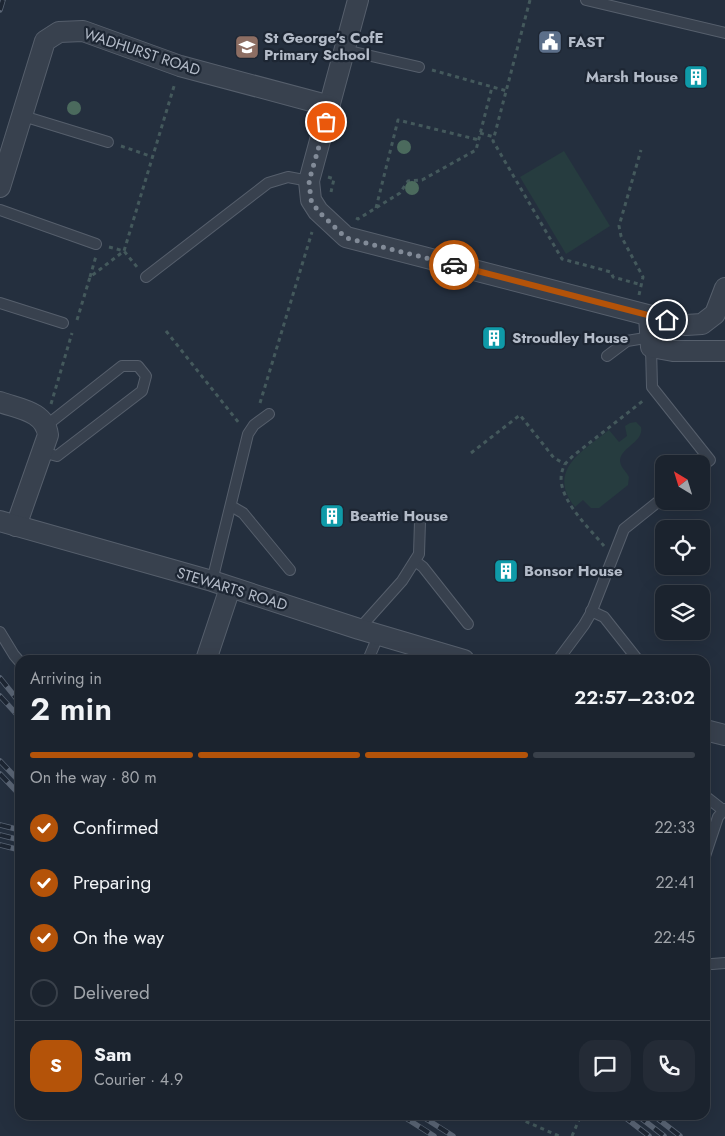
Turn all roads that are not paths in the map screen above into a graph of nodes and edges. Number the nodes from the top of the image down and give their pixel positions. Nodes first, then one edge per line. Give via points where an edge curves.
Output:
1 (358, 0) edge
2 (586, 0) edge
3 (725, 32) edge
4 (345, 50) junction
5 (419, 66) road end
6 (330, 106) junction
7 (23, 116) junction
8 (108, 142) road end
9 (310, 177) junction
10 (0, 187) edge
11 (0, 210) edge
12 (98, 244) road end
13 (146, 277) road end
14 (725, 288) edge
15 (0, 303) edge
16 (641, 314) junction
17 (63, 323) dead end
18 (651, 342) junction
19 (725, 351) edge
20 (607, 356) dead end
21 (0, 402) edge
22 (268, 414) dead end
23 (44, 422) junction
24 (42, 452) junction
25 (706, 455) edge
26 (655, 504) edge
27 (231, 506) junction
28 (420, 521) dead end
29 (8, 523) edge
30 (415, 560) junction
31 (290, 570) dead end
32 (221, 584) junction
33 (592, 611) junction
34 (468, 624) dead end
35 (360, 629) junction
36 (0, 632) edge
37 (379, 634) junction
38 (207, 655) edge
39 (370, 655) edge
40 (448, 655) edge
41 (562, 655) edge
42 (634, 655) edge
43 (15, 657) edge
44 (710, 731) edge
45 (725, 735) edge
46 (710, 800) edge
47 (724, 810) edge
48 (710, 841) edge
49 (725, 963) edge
50 (712, 964) dead end

1 - 4 street
2 - 3 lane
4 - 5 lane
4 - 6 street
6 - 7 street, WADHURST ROAD via 180,66 84,31 59,32 45,41
6 - 9 street
7 - 8 lane
7 - 10 street, WADHURST ROAD
9 - 13 lane via 288,177 268,183
9 - 16 street via 311,200 324,205 346,238
11 - 12 lane
14 - 16 street via 715,314 702,324 686,325
15 - 17 lane
16 - 18 street
18 - 19 street via 673,351
18 - 20 lane via 627,341
18 - 25 lane via 652,388
21 - 23 street via 32,413
22 - 27 lane via 251,429
23 - 24 street via 48,435
23 - 24 lane via 122,366 138,366 146,376 142,391 57,456
24 - 29 street
26 - 33 lane via 624,529
27 - 31 lane via 243,513
27 - 32 lane
28 - 30 lane via 419,554
29 - 32 street, STEWARTS ROAD
30 - 34 lane
30 - 35 lane via 402,581
32 - 35 street, STEWARTS ROAD
32 - 38 street
33 - 41 lane
33 - 42 lane via 604,617
35 - 37 street, STEWARTS ROAD
36 - 43 lane
37 - 39 lane
37 - 40 street, STEWARTS ROAD
44 - 45 street
46 - 47 lane
47 - 48 lane via 718,817
49 - 50 lane

